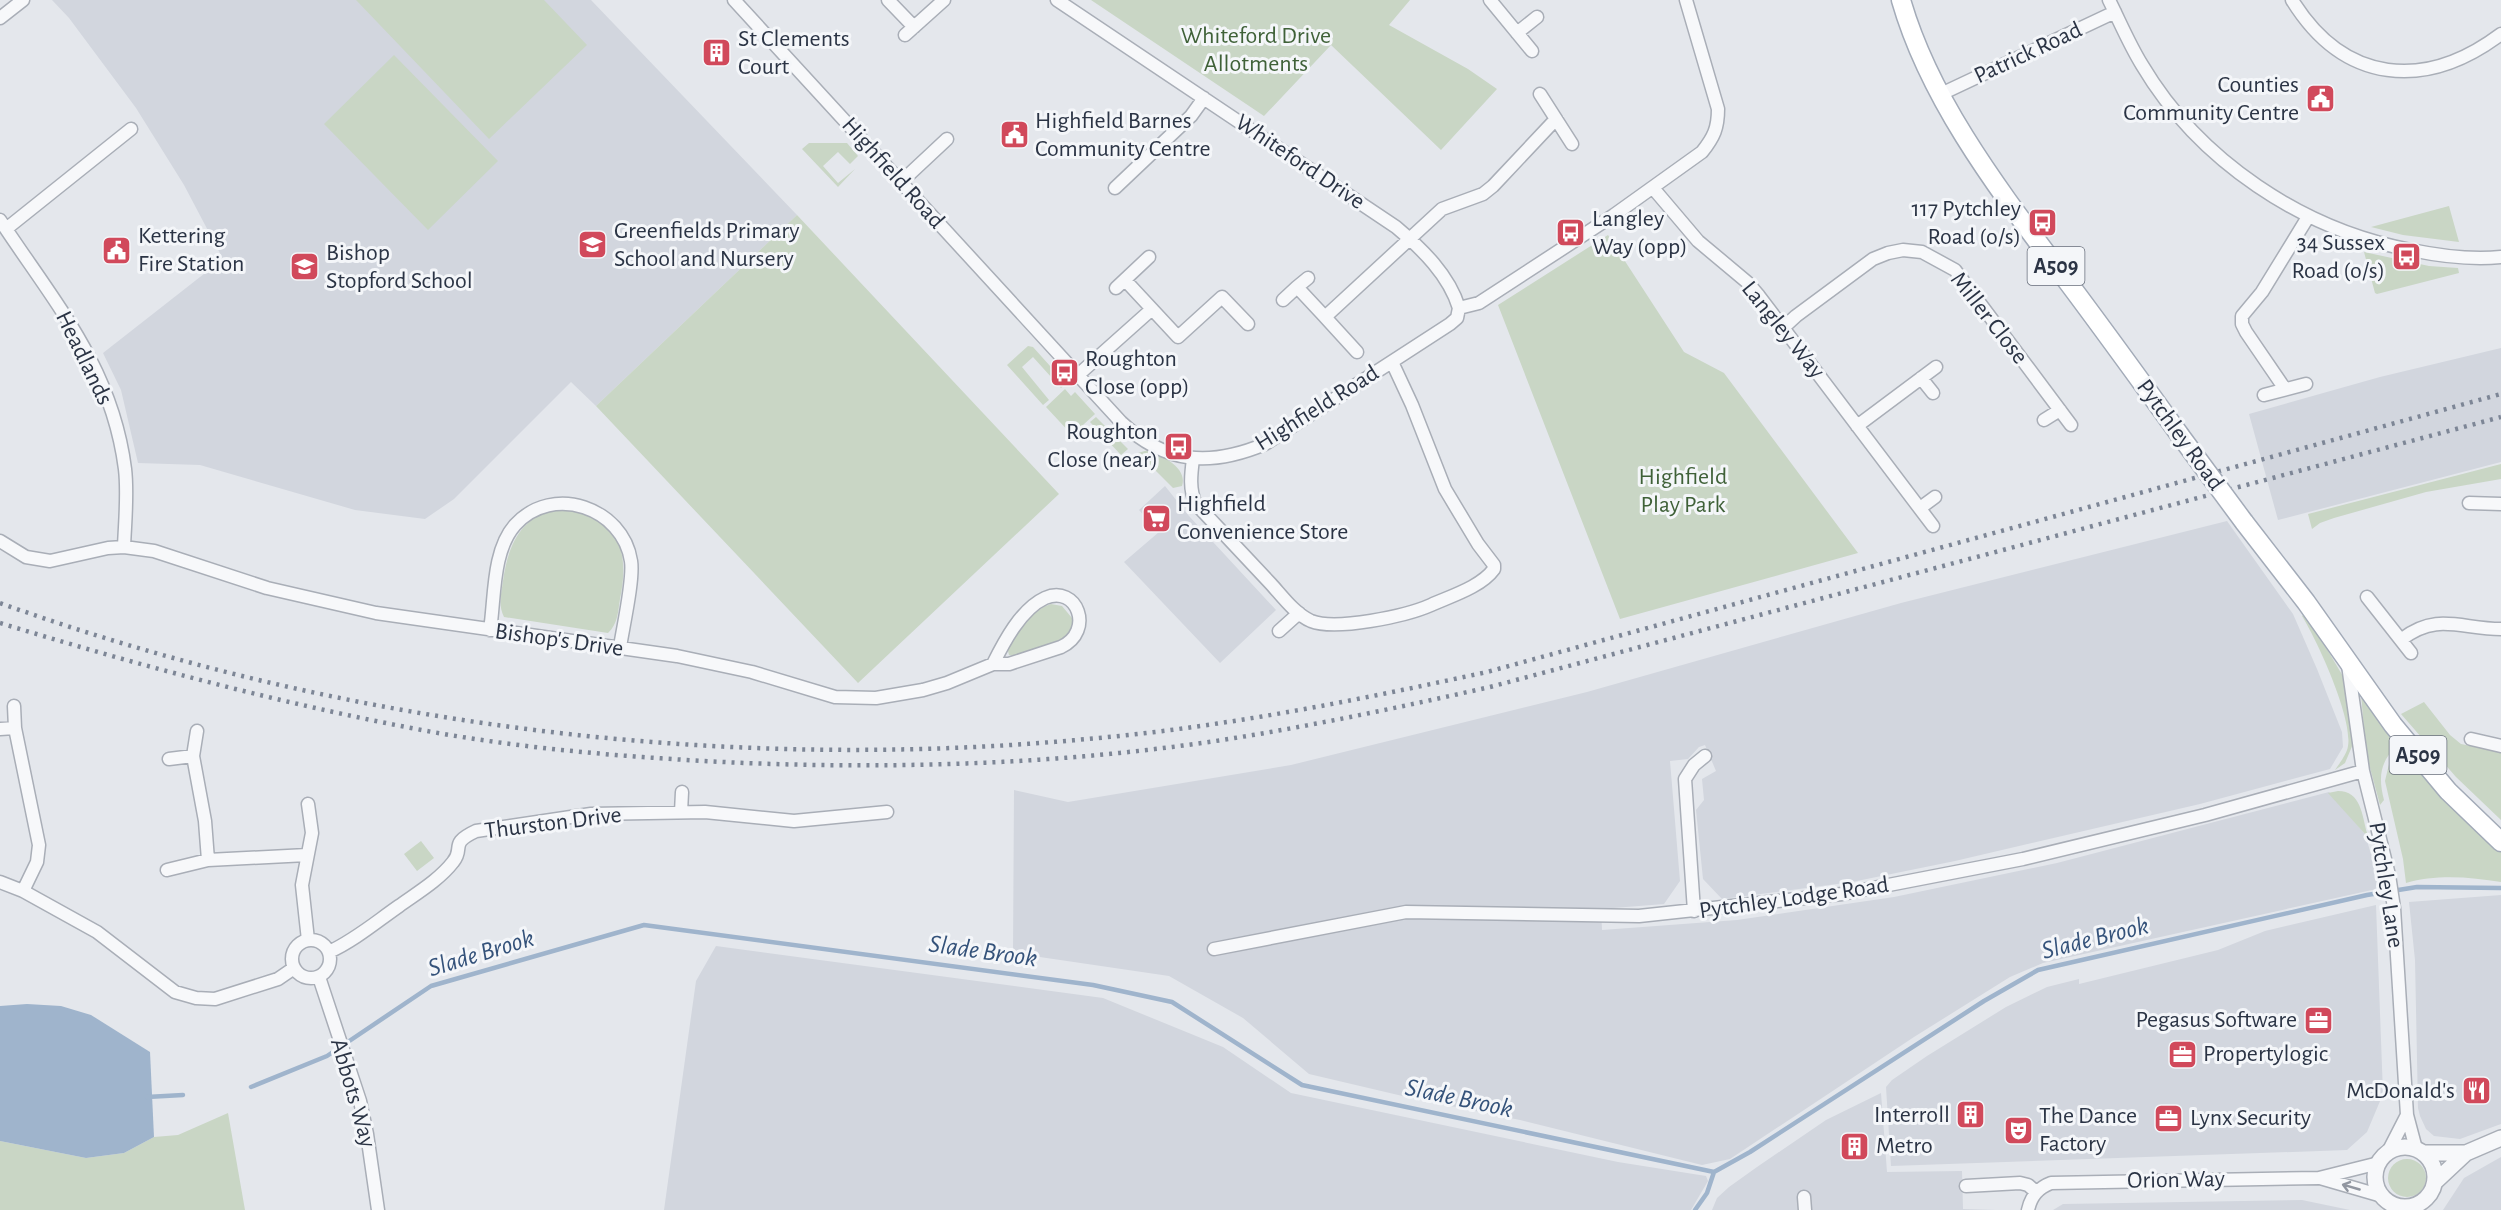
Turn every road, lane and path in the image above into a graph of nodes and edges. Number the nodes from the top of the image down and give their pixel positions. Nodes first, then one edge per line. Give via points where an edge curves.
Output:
1 (23, 0) edge
2 (734, 0) edge
3 (888, 0) edge
4 (944, 0) edge
5 (1057, 0) edge
6 (1490, 0) edge
7 (1686, 0) edge
8 (1901, 0) edge
9 (2109, 0) edge
10 (2292, 0) edge
11 (2115, 12) junction
12 (1537, 17) dead end
13 (0, 18) edge
14 (1517, 33) junction
15 (2501, 34) edge
16 (1532, 51) dead end
17 (1540, 94) dead end
18 (1941, 94) junction
19 (1204, 98) junction
20 (1556, 119) junction
21 (131, 129) dead end
22 (947, 139) dead end
23 (1572, 144) dead end
24 (901, 182) junction
25 (1115, 188) dead end
26 (1653, 188) junction
27 (2308, 218) junction
28 (3, 225) edge
29 (1411, 240) junction
30 (1149, 257) dead end
31 (2501, 257) edge
32 (1308, 278) dead end
33 (1298, 287) junction
34 (1283, 300) dead end
35 (1459, 308) junction
36 (1152, 309) junction
37 (1325, 317) junction
38 (1248, 324) dead end
39 (1783, 328) junction
40 (1357, 352) dead end
41 (1392, 362) junction
42 (1936, 368) dead end
43 (1078, 375) junction
44 (1921, 378) junction
45 (2306, 384) dead end
46 (2285, 389) junction
47 (1933, 393) dead end
48 (2264, 395) dead end
49 (2060, 410) junction
50 (2044, 420) dead end
51 (2071, 425) dead end
52 (1857, 426) junction
53 (1193, 459) junction
54 (1935, 497) dead end
55 (2469, 503) dead end
56 (2501, 504) edge
57 (1920, 508) junction
58 (1933, 526) dead end
59 (0, 541) edge
60 (124, 547) junction
61 (2367, 597) dead end
62 (1299, 613) junction
63 (2501, 629) edge
64 (490, 630) junction
65 (1279, 631) dead end
66 (2402, 639) junction
67 (620, 647) junction
68 (2411, 653) dead end
69 (2346, 658) junction
70 (993, 664) junction
71 (14, 706) dead end
72 (15, 728) junction
73 (0, 729) edge
74 (197, 731) dead end
75 (2470, 739) dead end
76 (2501, 746) edge
77 (193, 756) junction
78 (1706, 756) dead end
79 (169, 759) dead end
80 (2363, 771) junction
81 (682, 792) dead end
82 (309, 804) dead end
83 (681, 812) junction
84 (887, 812) dead end
85 (2501, 842) edge
86 (307, 855) junction
87 (208, 860) junction
88 (167, 870) dead end
89 (0, 882) edge
90 (23, 891) junction
91 (1694, 911) junction
92 (308, 940) junction
93 (1214, 949) dead end
94 (330, 952) junction
95 (294, 968) junction
96 (319, 977) junction
97 (2407, 1115) junction
98 (2501, 1138) edge
99 (2420, 1151) junction
100 (2466, 1153) junction
101 (2383, 1159) junction
102 (2319, 1178) junction
103 (2435, 1182) junction
104 (1966, 1186) dead end
105 (2036, 1192) junction
106 (2391, 1203) edge
107 (2424, 1205) edge
108 (378, 1210) edge
109 (2028, 1210) edge

1 - 13 street
2 - 24 street, Highfield Road
3 - 4 street via 909,31
5 - 19 street, Whiteford Drive
6 - 14 street
7 - 26 street, Highfield Road via 1718,109 1718,125 1702,152
8 - 18 main road, Pytchley Road / A509
9 - 11 street
10 - 15 street via 2309,25 2329,44 2349,57 2392,72 2413,72 2460,60
11 - 18 street, Patrick Road
11 - 27 street via 2143,67 2188,125 2240,173
12 - 14 street
14 - 16 street
17 - 20 street
18 - 69 main road, Pytchley Road / A509, bridge via 2023,221
19 - 25 street via 1191,116
19 - 29 street, Whiteford Drive
20 - 23 street
20 - 29 street via 1493,186 1483,194 1442,209
21 - 28 street
22 - 24 street
24 - 43 street, Highfield Road
26 - 35 street, Highfield Road via 1479,303
26 - 39 street, Langley Way via 1698,241 1747,282
27 - 31 street via 2388,246 2457,257
27 - 46 street via 2262,292 2242,315 2246,332
28 - 60 street, Headlands via 74,328 102,384 125,471
29 - 35 street, Whiteford Drive via 1426,253
29 - 37 street
30 - 36 street via 1120,284
32 - 33 street
33 - 34 street
33 - 37 street
35 - 41 street, Highfield Road via 1457,318
36 - 38 street via 1178,337 1222,297
36 - 43 street
37 - 40 street
39 - 49 street, Miller Close via 1873,259 1903,250 1922,252 1954,270
39 - 52 street, Langley Way
41 - 53 street, Highfield Road via 1265,444 1240,455
41 - 62 street via 1445,489 1494,569 1465,590 1393,617 1324,624
42 - 44 street
43 - 53 street, Highfield Road via 1132,432 1162,450
44 - 47 street
44 - 52 street
45 - 46 street
46 - 48 street
49 - 50 street
49 - 51 street, Miller Close
52 - 57 street, Langley Way
53 - 62 street via 1196,504
54 - 57 street
55 - 56 street
57 - 58 street, Langley Way
59 - 60 street, Bishop's Drive via 26,557 50,561
60 - 64 street, Bishop's Drive via 154,551 267,588
61 - 66 street
62 - 65 street
63 - 66 street via 2439,622 2427,624
64 - 67 street, Bishop's Drive
64 - 67 street via 499,560 515,525 549,505 570,503 604,516 615,526 628,549 632,563
66 - 68 street
67 - 70 street, Bishop's Drive via 727,666 852,699 923,690
69 - 80 street, Pytchley Lane
69 - 85 main road, Pytchley Road / A509 via 2401,736 2448,791
70 - 70 street, Bishop's Drive via 1011,632 1036,604 1054,596 1064,597 1079,613 1079,629 1069,643 1009,664
71 - 72 street
72 - 73 street
72 - 90 street via 39,845 37,862
74 - 77 street
75 - 76 street
77 - 79 street
77 - 87 street via 206,821
78 - 91 street via 1685,779
80 - 91 street, Pytchley Lodge Road via 2205,815 2023,859 1842,894
80 - 97 street, Pytchley Lane via 2394,908
81 - 83 street
82 - 86 street via 312,833
83 - 84 street, Thurston Drive via 794,821
83 - 94 street, Thurston Drive via 591,814 476,831 458,844 454,861 440,874
86 - 87 street
86 - 92 street via 302,902
87 - 88 street
89 - 90 street
90 - 95 street via 114,943 175,992 196,998 215,999 278,979
91 - 93 street, Pytchley Lodge Road via 1639,916 1406,912
92 - 94 street via 321,942
92 - 95 street via 294,950
94 - 96 street via 328,968
95 - 96 street via 302,976
96 - 108 street, Abbots Way via 367,1134
97 - 99 street, Pytchley Lane
97 - 101 street
98 - 100 street
99 - 100 street
99 - 101 street via 2396,1149
99 - 103 street via 2435,1171
100 - 103 street
101 - 102 street, Orion Way
101 - 106 street via 2376,1175 2377,1186
102 - 105 street, Orion Way via 2051,1183
106 -> 102 street, Orion Way
103 - 107 street
104 - 105 street via 2020,1184
105 - 109 street
106 - 107 street via 2407,1207

